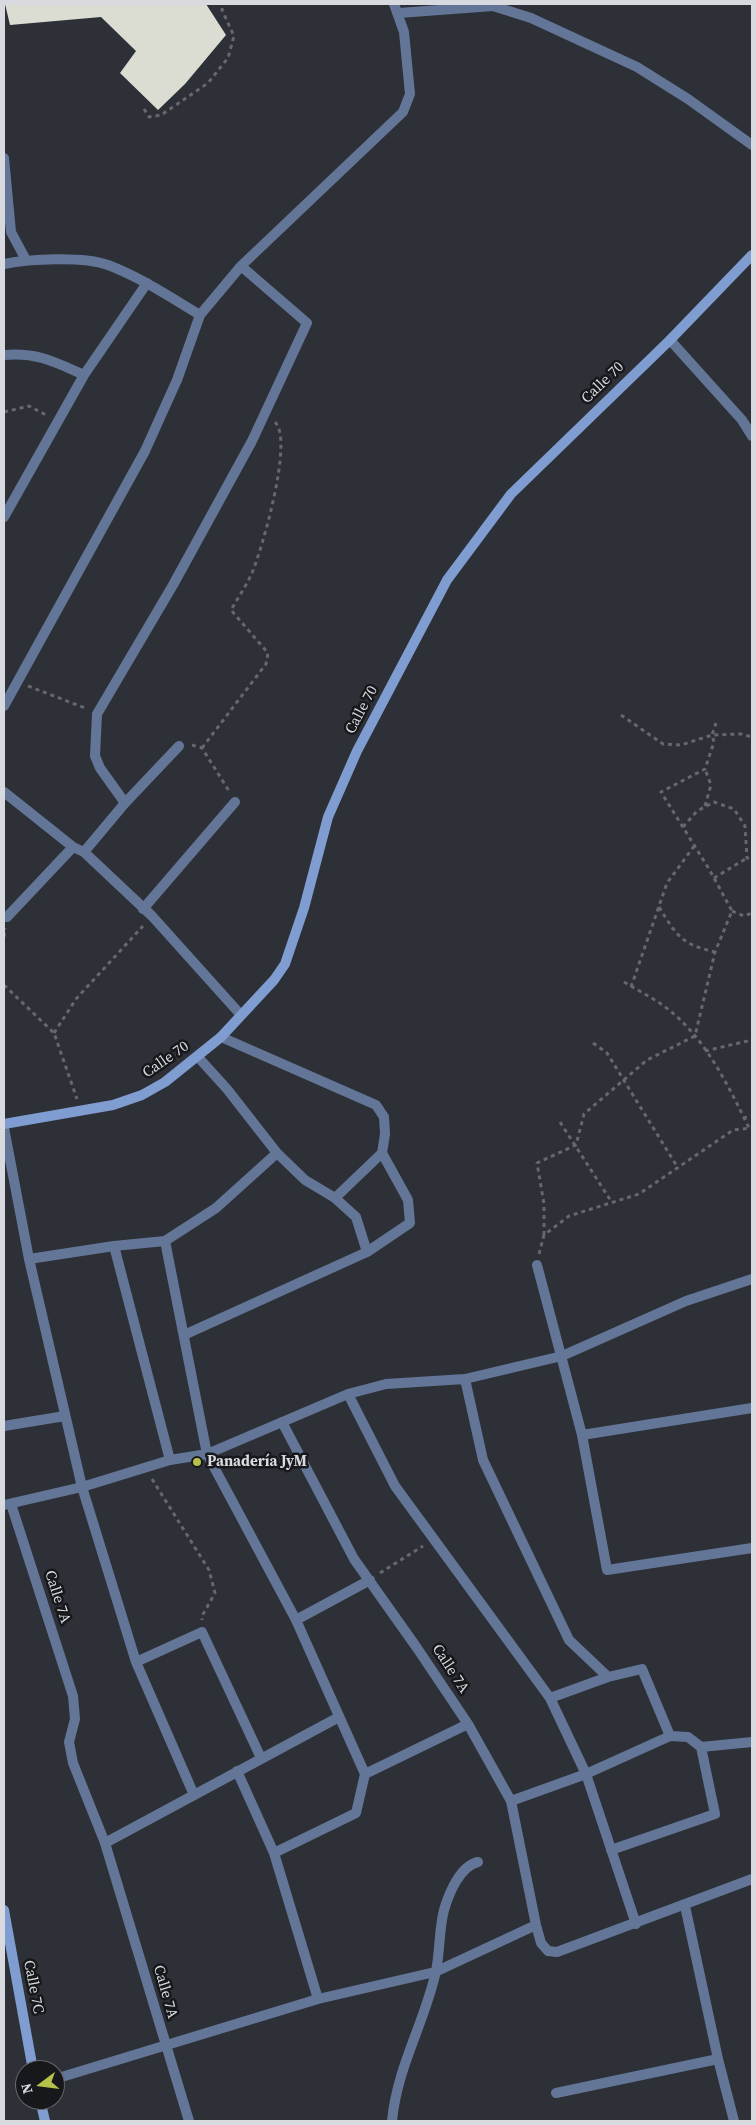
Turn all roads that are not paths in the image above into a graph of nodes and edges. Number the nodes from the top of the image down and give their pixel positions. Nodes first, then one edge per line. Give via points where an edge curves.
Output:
1 (397, 8) edge
2 (752, 145) edge
3 (4, 158) edge
4 (752, 255) edge
5 (26, 260) junction
6 (4, 264) edge
7 (241, 266) junction
8 (148, 283) junction
9 (200, 314) junction
10 (670, 340) junction
11 (4, 355) edge
12 (84, 375) junction
13 (752, 436) edge
14 (4, 517) edge
15 (4, 706) edge
16 (179, 746) road end
17 (4, 792) edge
18 (235, 802) road end
19 (125, 804) junction
20 (73, 847) junction
21 (84, 852) junction
22 (143, 909) junction
23 (7, 916) dead end
24 (240, 1014) junction
25 (221, 1037) junction
26 (198, 1057) junction
27 (4, 1124) edge
28 (4, 1128) edge
29 (277, 1153) junction
30 (382, 1153) junction
31 (335, 1198) junction
32 (165, 1241) junction
33 (114, 1246) junction
34 (367, 1252) junction
35 (29, 1259) junction
36 (537, 1264) road end
37 (752, 1279) edge
38 (184, 1335) junction
39 (562, 1356) junction
40 (465, 1379) junction
41 (348, 1394) junction
42 (752, 1408) edge
43 (66, 1416) junction
44 (282, 1422) junction
45 (4, 1426) edge
46 (582, 1435) junction
47 (207, 1454) junction
48 (170, 1460) junction
49 (82, 1487) junction
50 (7, 1504) edge
51 (752, 1548) edge
52 (370, 1580) junction
53 (296, 1620) junction
54 (136, 1662) junction
55 (608, 1677) junction
56 (550, 1698) junction
57 (339, 1717) junction
58 (468, 1724) junction
59 (670, 1736) junction
60 (752, 1742) edge
61 (701, 1747) junction
62 (261, 1758) junction
63 (237, 1771) junction
64 (365, 1774) junction
65 (586, 1774) junction
66 (194, 1794) junction
67 (511, 1801) junction
68 (105, 1843) junction
69 (611, 1850) junction
70 (274, 1853) junction
71 (478, 1862) dead end
72 (752, 1879) edge
73 (685, 1906) junction
74 (4, 1910) edge
75 (636, 1924) junction
76 (536, 1925) junction
77 (6, 1939) edge
78 (436, 1972) junction
79 (318, 1999) junction
80 (165, 2046) junction
81 (718, 2058) junction
82 (32, 2060) edge
83 (65, 2076) edge
84 (556, 2093) dead end
85 (189, 2121) edge
86 (392, 2121) edge
87 (734, 2121) edge

1 - 2 street via 493,6 531,18 636,67
1 - 7 street via 404,32 410,94 403,112
3 - 5 street via 11,232
4 - 10 street, Calle 70
5 - 6 street
5 - 8 street via 106,265
7 - 9 street
7 - 19 street via 308,323 263,418 173,585 97,714 95,756
8 - 9 street
8 - 12 street
9 - 15 street via 177,380 146,451
10 - 13 street via 742,420
10 - 24 street, Calle 70 via 512,494 447,580 357,751 328,817 304,908 285,964 274,980
11 - 12 street via 26,353 50,359
12 - 14 street
16 - 19 street
17 - 20 street
18 - 22 street
19 - 21 street
20 - 21 street
20 - 23 street
21 - 22 street
22 - 24 street
24 - 25 street, Calle 70
25 - 26 street, Calle 70
25 - 30 street via 376,1105 384,1118
26 - 27 street, Calle 70 via 142,1095 113,1105
26 - 29 street
28 - 35 street
29 - 31 street via 306,1180
29 - 32 street via 216,1208
30 - 31 street
30 - 34 street via 408,1200 410,1223
31 - 34 street via 356,1217
32 - 33 street
32 - 38 street
33 - 35 street
33 - 48 street
34 - 38 street
35 - 43 street
36 - 39 street
37 - 39 street via 686,1301
38 - 47 street
39 - 40 street
39 - 46 street
40 - 41 street via 386,1384
40 - 55 street via 483,1460 569,1640
41 - 44 street
41 - 56 street via 395,1486
42 - 46 street
43 - 45 street
43 - 49 street
44 - 47 street
44 - 52 street, Calle 7A via 354,1559
46 - 51 street via 607,1570
47 - 48 street
47 - 53 street
48 - 49 street
49 - 50 street
49 - 54 street
50 - 68 street, Calle 7A via 73,1696 75,1719 70,1742 73,1763
52 - 53 street
52 - 58 street, Calle 7A
53 - 57 street
54 - 62 street via 202,1632
54 - 66 street
55 - 56 street
55 - 59 street via 642,1669
56 - 65 street
57 - 62 street
57 - 64 street
58 - 64 street
58 - 67 street, Calle 7A
59 - 61 street via 688,1737
59 - 65 street
60 - 61 street
61 - 69 street via 715,1814
62 - 63 street
63 - 66 street
63 - 70 street
64 - 70 street via 356,1813
65 - 67 street
65 - 69 street
66 - 68 street
67 - 76 street, Calle 7A
68 - 80 street, Calle 7A
69 - 75 street
70 - 79 street
71 - 78 street via 460,1874 444,1910
72 - 73 street
73 - 75 street
73 - 81 street
74 - 77 street, Calle 7C
75 - 76 street, Calle 7A via 558,1952 548,1951 541,1943
76 - 78 street
77 - 82 street, Calle 7C
78 - 79 street
78 - 86 street via 395,2094
79 - 80 street
80 - 83 street
80 - 85 street, Calle 7A
81 - 84 street
81 - 87 street

